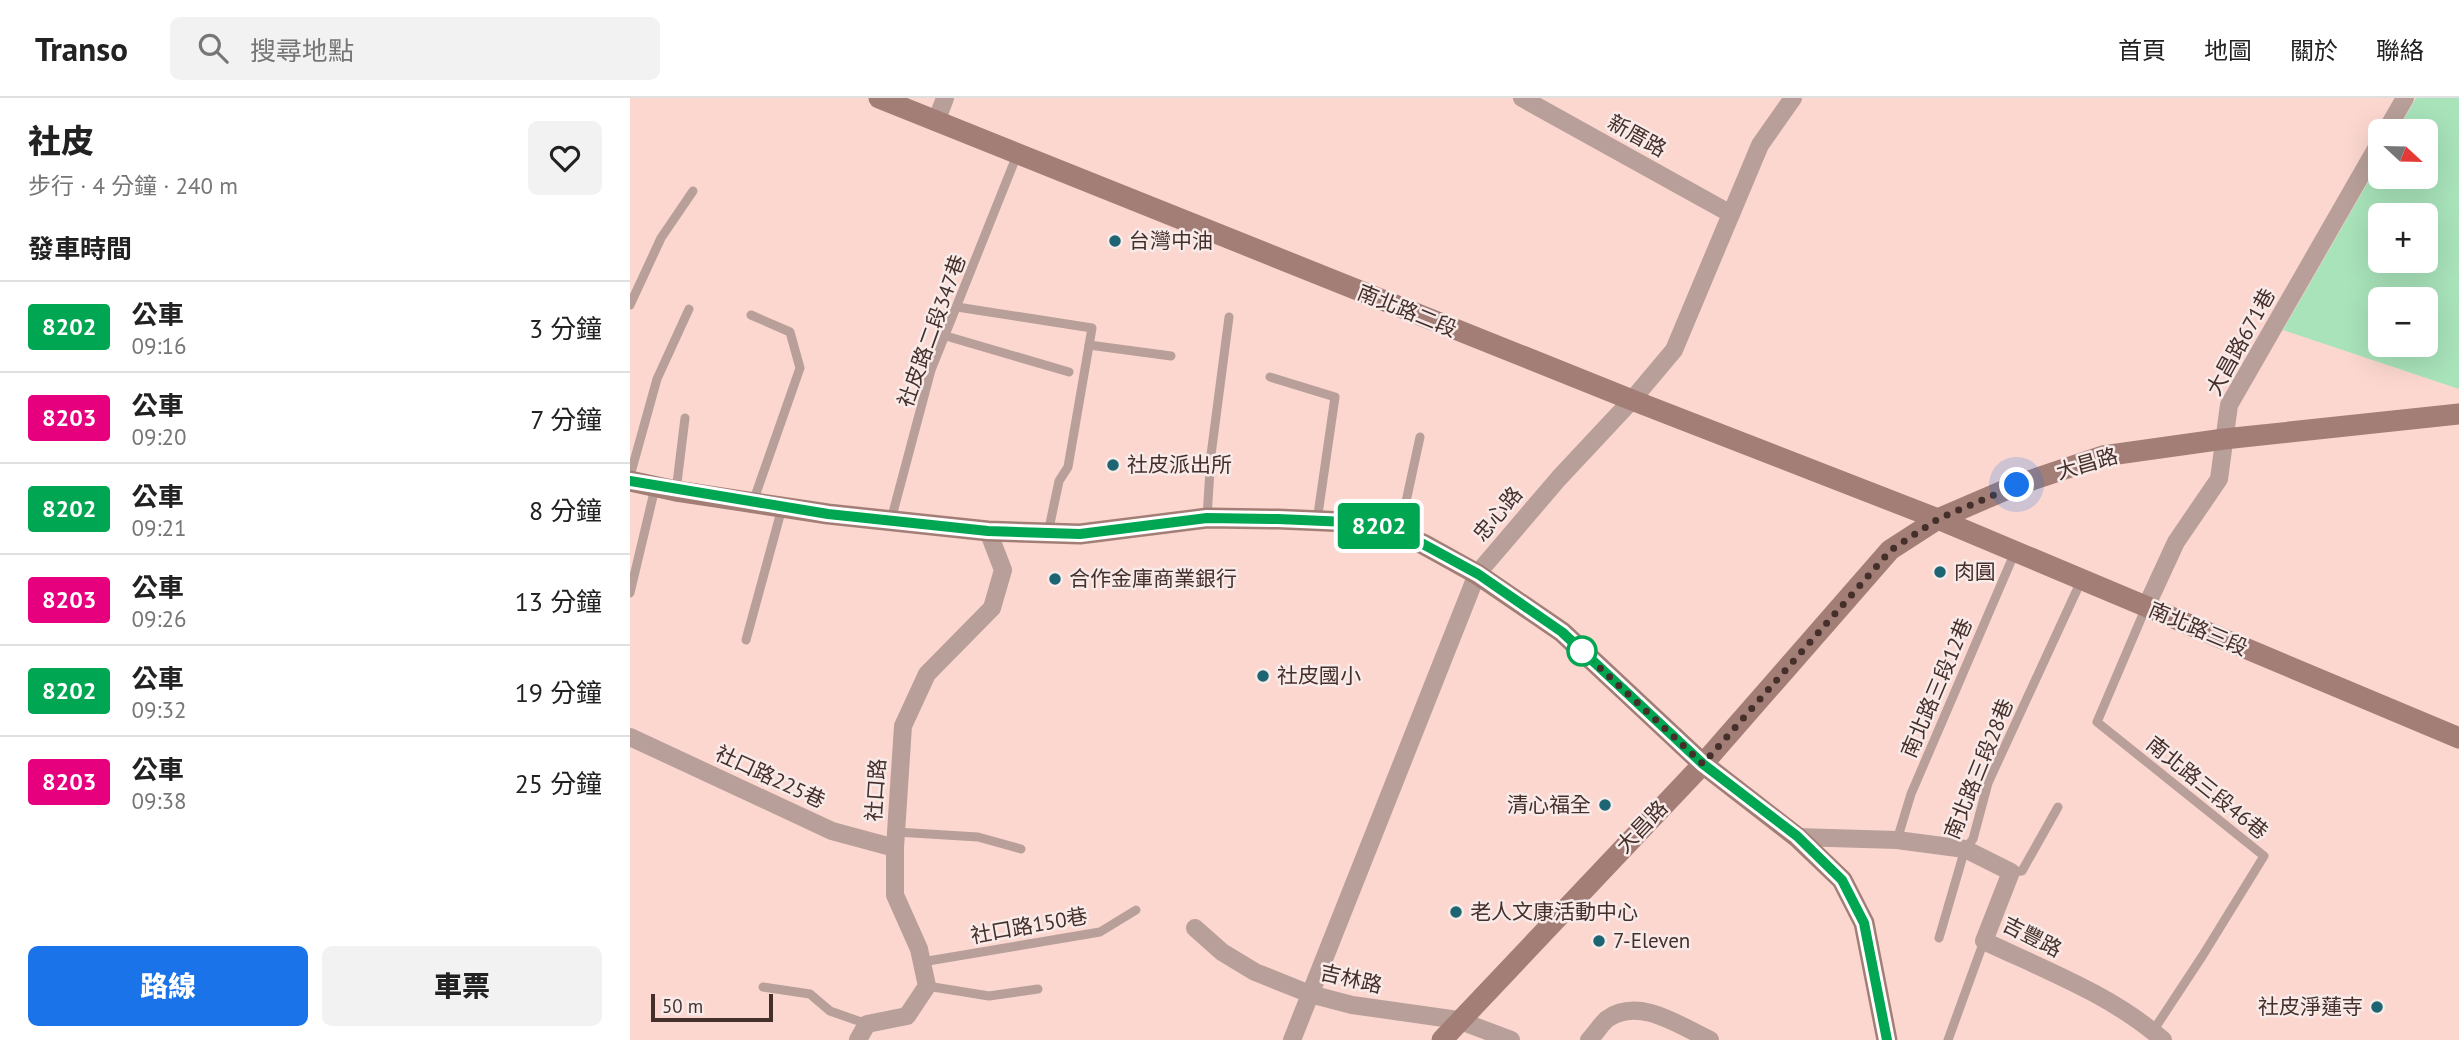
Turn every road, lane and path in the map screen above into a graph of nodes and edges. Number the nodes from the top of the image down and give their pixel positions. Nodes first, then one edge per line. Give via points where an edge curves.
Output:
1 (879, 98) edge
2 (946, 98) edge
3 (1522, 98) edge
4 (1793, 98) edge
5 (2405, 98) edge
6 (2393, 119) edge
7 (936, 122) junction
8 (1017, 155) junction
9 (2368, 163) edge
10 (693, 191) dead end
11 (1731, 214) junction
12 (630, 305) edge
13 (957, 307) junction
14 (688, 309) dead end
15 (751, 316) dead end
16 (1229, 317) dead end
17 (946, 336) junction
18 (1089, 345) junction
19 (1171, 356) dead end
20 (1069, 372) dead end
21 (1270, 377) dead end
22 (1632, 400) junction
23 (2459, 414) edge
24 (685, 418) dead end
25 (1420, 437) dead end
26 (2224, 439) junction
27 (630, 479) edge
28 (666, 489) junction
29 (753, 503) junction
30 (782, 508) junction
31 (1207, 518) junction
32 (1938, 519) junction
33 (1317, 521) junction
34 (891, 522) junction
35 (988, 531) junction
36 (1048, 533) junction
37 (1399, 534) junction
38 (2015, 552) junction
39 (1478, 574) junction
40 (2082, 579) junction
41 (630, 593) edge
42 (2146, 607) junction
43 (746, 640) dead end
44 (630, 737) edge
45 (2459, 738) edge
46 (1703, 764) junction
47 (2058, 807) dead end
48 (1797, 836) junction
49 (896, 840) junction
50 (1896, 840) junction
51 (1021, 849) dead end
52 (1965, 849) junction
53 (2011, 872) junction
54 (1136, 910) dead end
55 (1195, 928) dead end
56 (1939, 938) dead end
57 (1984, 941) junction
58 (922, 962) junction
59 (928, 986) junction
60 (762, 987) dead end
61 (1038, 989) dead end
62 (1310, 994) junction
63 (1458, 1020) junction
64 (863, 1032) edge
65 (2158, 1035) edge
66 (1292, 1040) edge
67 (1442, 1040) edge
68 (1511, 1040) edge
69 (1589, 1040) edge
70 (1710, 1040) edge
71 (1887, 1040) edge
72 (1948, 1040) edge

1 - 7 street, 南北路二段
2 - 7 street
3 - 11 street, 新厝路
4 - 11 street, 忠心路 via 1760,145
5 - 6 street
7 - 8 street, 南北路二段
8 - 13 lane, 社皮路二段347巷
8 - 22 street, 南北路二段
9 - 26 street, 大昌路671巷 via 2229,405
10 - 12 lane via 661,238
11 - 22 street, 忠心路 via 1674,350
13 - 17 lane, 社皮路二段347巷
13 - 18 lane via 1092,328
14 - 27 lane via 657,379
15 - 29 lane via 790,332 800,368
16 - 31 lane
17 - 20 lane
17 - 34 lane, 社皮路二段347巷 via 931,370
18 - 19 lane
18 - 36 lane via 1068,467 1059,481
21 - 33 lane via 1335,397
22 - 32 street, 南北路二段
22 - 39 street, 忠心路
23 - 26 street, 大昌路
24 - 28 lane
25 - 37 lane
26 - 32 street, 大昌路 via 2103,456 2017,485
26 - 42 street, 大昌路671巷 via 2219,479 2176,542
27 - 28 street
28 - 29 street
28 - 41 lane
29 - 30 street
30 - 34 street
30 - 43 lane
31 - 33 street
31 - 36 street via 1080,534
32 - 38 street, 南北路三段
32 - 46 street, 大昌路 via 1891,550
33 - 37 street via 1370,523
34 - 35 street
35 - 36 street
35 - 49 street, 社口路 via 1003,570 992,608 927,674 904,726
37 - 39 street
38 - 40 street, 南北路三段
38 - 50 lane, 南北路三段12巷 via 1911,794
39 - 46 street via 1562,632
39 - 62 street, 忠心路
40 - 42 street, 南北路三段
40 - 52 lane, 南北路三段28巷 via 1988,783 1973,839
42 - 45 street, 南北路三段
42 - 65 lane, 南北路三段46巷 via 2097,722 2264,856
44 - 49 street, 社口路225巷 via 832,831
46 - 48 street
46 - 63 street, 大昌路
47 - 53 lane via 2022,871
48 - 50 street
48 - 71 street via 1842,880 1864,923
49 - 51 lane via 978,837
49 - 58 street, 社口路 via 895,895
50 - 52 street
52 - 53 street
52 - 56 lane, 南北路三段28巷
53 - 57 street, 吉豐路
54 - 58 lane, 社口路150巷 via 1100,932
55 - 62 street, 吉林路 via 1255,972
57 - 65 street, 吉豐路 via 2090,991
57 - 72 lane
58 - 59 street, 社口路
59 - 61 lane via 989,996
59 - 64 street via 907,1016
60 - 64 lane via 810,994
62 - 63 street, 吉林路
62 - 66 street, 忠心路
63 - 67 street, 大昌路
63 - 68 street, 吉林路
69 - 70 street via 1607,1019 1629,1009 1651,1012

